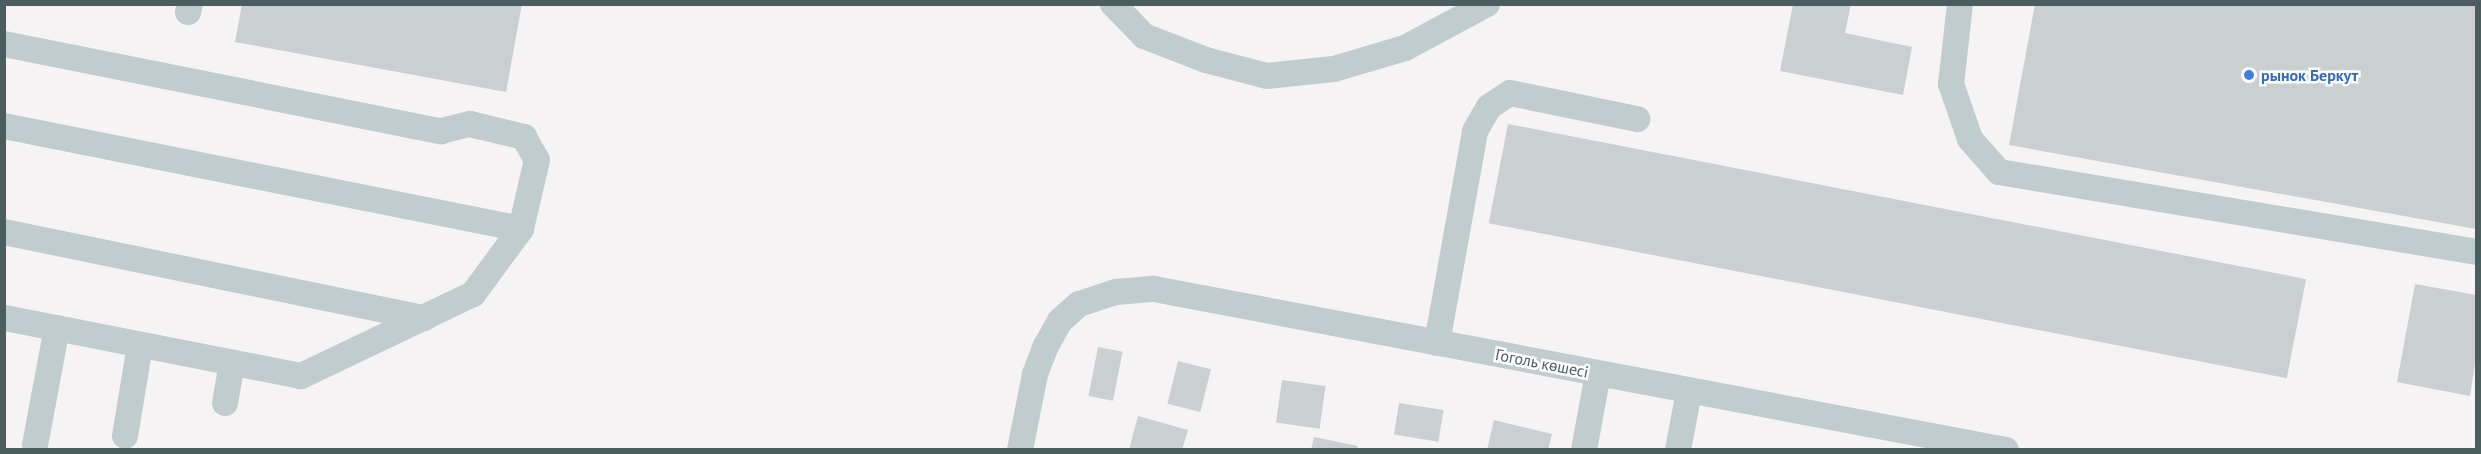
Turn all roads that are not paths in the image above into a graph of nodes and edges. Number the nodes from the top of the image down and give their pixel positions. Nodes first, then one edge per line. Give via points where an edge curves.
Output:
1 (1113, 4) edge
2 (1487, 4) edge
3 (1960, 4) edge
4 (4, 44) edge
5 (1637, 119) dead end
6 (4, 126) edge
7 (521, 229) junction
8 (4, 232) edge
9 (2476, 252) edge
10 (4, 318) edge
11 (424, 318) junction
12 (57, 328) junction
13 (1437, 343) junction
14 (140, 345) junction
15 (232, 363) junction
16 (1598, 374) junction
17 (1689, 391) junction
18 (225, 403) dead end
19 (125, 436) dead end
20 (35, 445) dead end
21 (1020, 450) edge
22 (1584, 450) edge
23 (1678, 450) edge
24 (2006, 450) edge

1 - 2 street via 1144,36 1206,60 1267,76 1334,69 1405,48
3 - 9 street via 1951,84 1970,140 1999,172
4 - 7 street via 441,131 470,124 524,137 537,160
5 - 13 street via 1510,93 1489,107 1475,131
6 - 7 street
7 - 11 street via 473,294
8 - 11 street
10 - 12 street
11 - 15 street via 300,376
12 - 14 street
12 - 20 street
13 - 16 street, Гоголь көшесі
13 - 21 street, Гоголь көшесі via 1154,289 1116,292 1079,304 1060,321 1035,374
14 - 15 street
14 - 19 street
15 - 18 street
16 - 17 street, Гоголь көшесі
16 - 22 street
17 - 23 street
17 - 24 street, Гоголь көшесі

